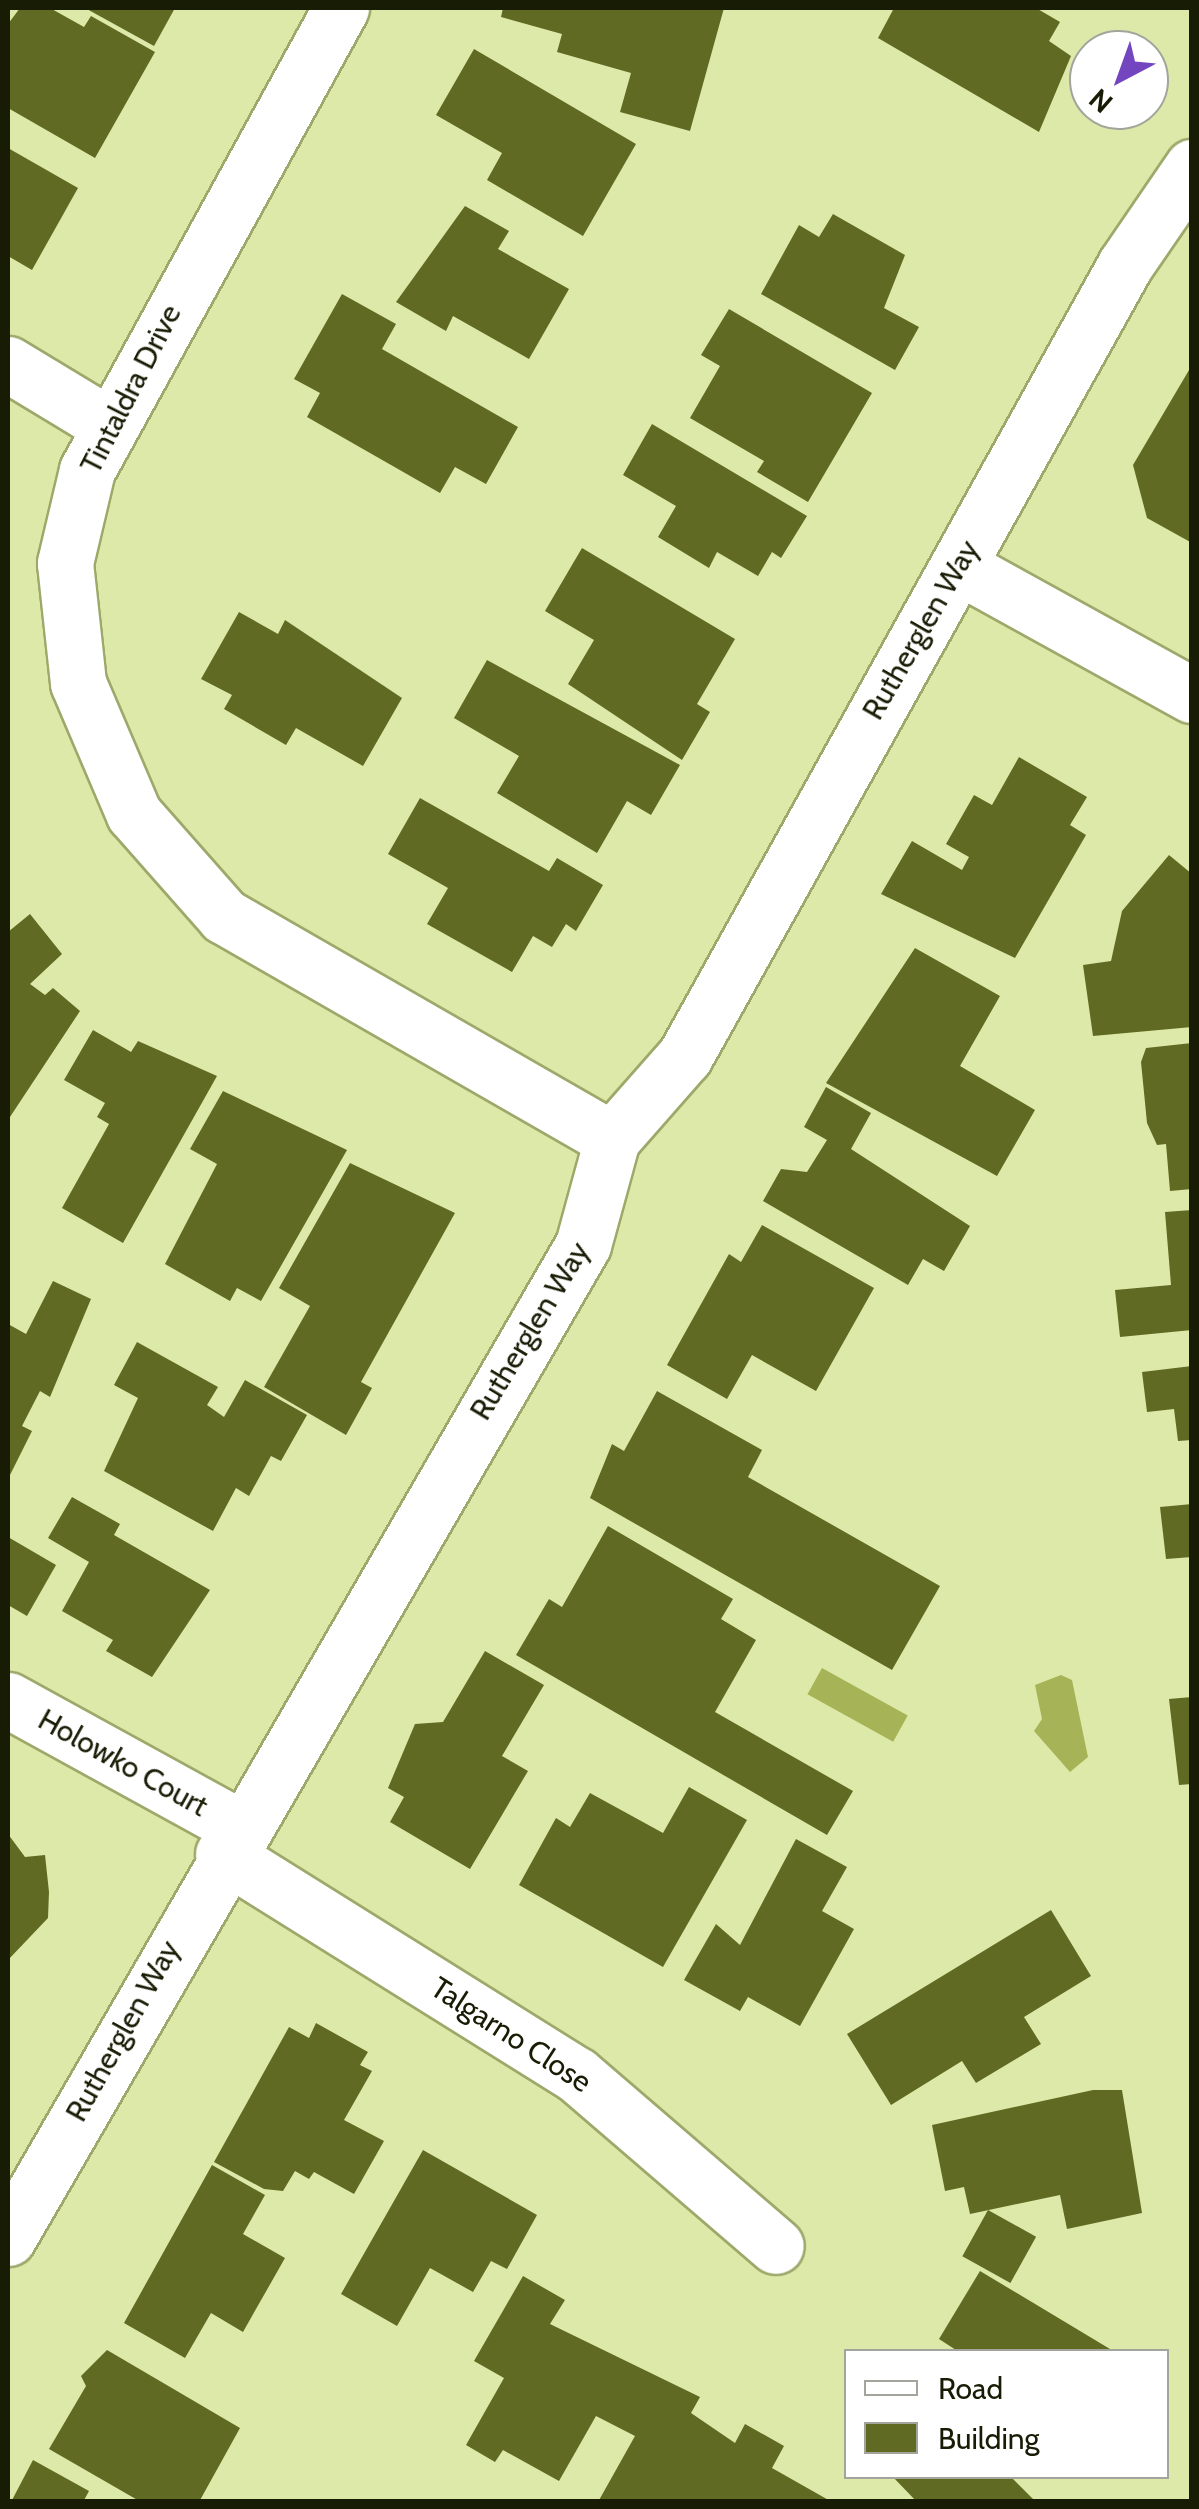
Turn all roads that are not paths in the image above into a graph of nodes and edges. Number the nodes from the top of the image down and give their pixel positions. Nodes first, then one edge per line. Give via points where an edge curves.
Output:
1 (341, 8) edge
2 (1192, 166) edge
3 (8, 364) edge
4 (107, 424) junction
5 (958, 566) junction
6 (1192, 695) edge
7 (612, 1139) junction
8 (8, 1700) edge
9 (231, 1841) junction
10 (8, 2238) edge
11 (776, 2246) dead end

1 - 4 street, Tintaldra Drive
2 - 5 street, Rutherglen Way via 1125,265
3 - 4 street
4 - 7 street, Tintaldra Drive via 73,519 64,604 92,726 156,847 262,941
5 - 6 street
5 - 7 street, Rutherglen Way via 684,1056
7 - 9 street, Rutherglen Way via 583,1246
8 - 9 street, Holowko Court
9 - 10 street, Rutherglen Way
9 - 11 street, Talgarno Close via 578,2075

